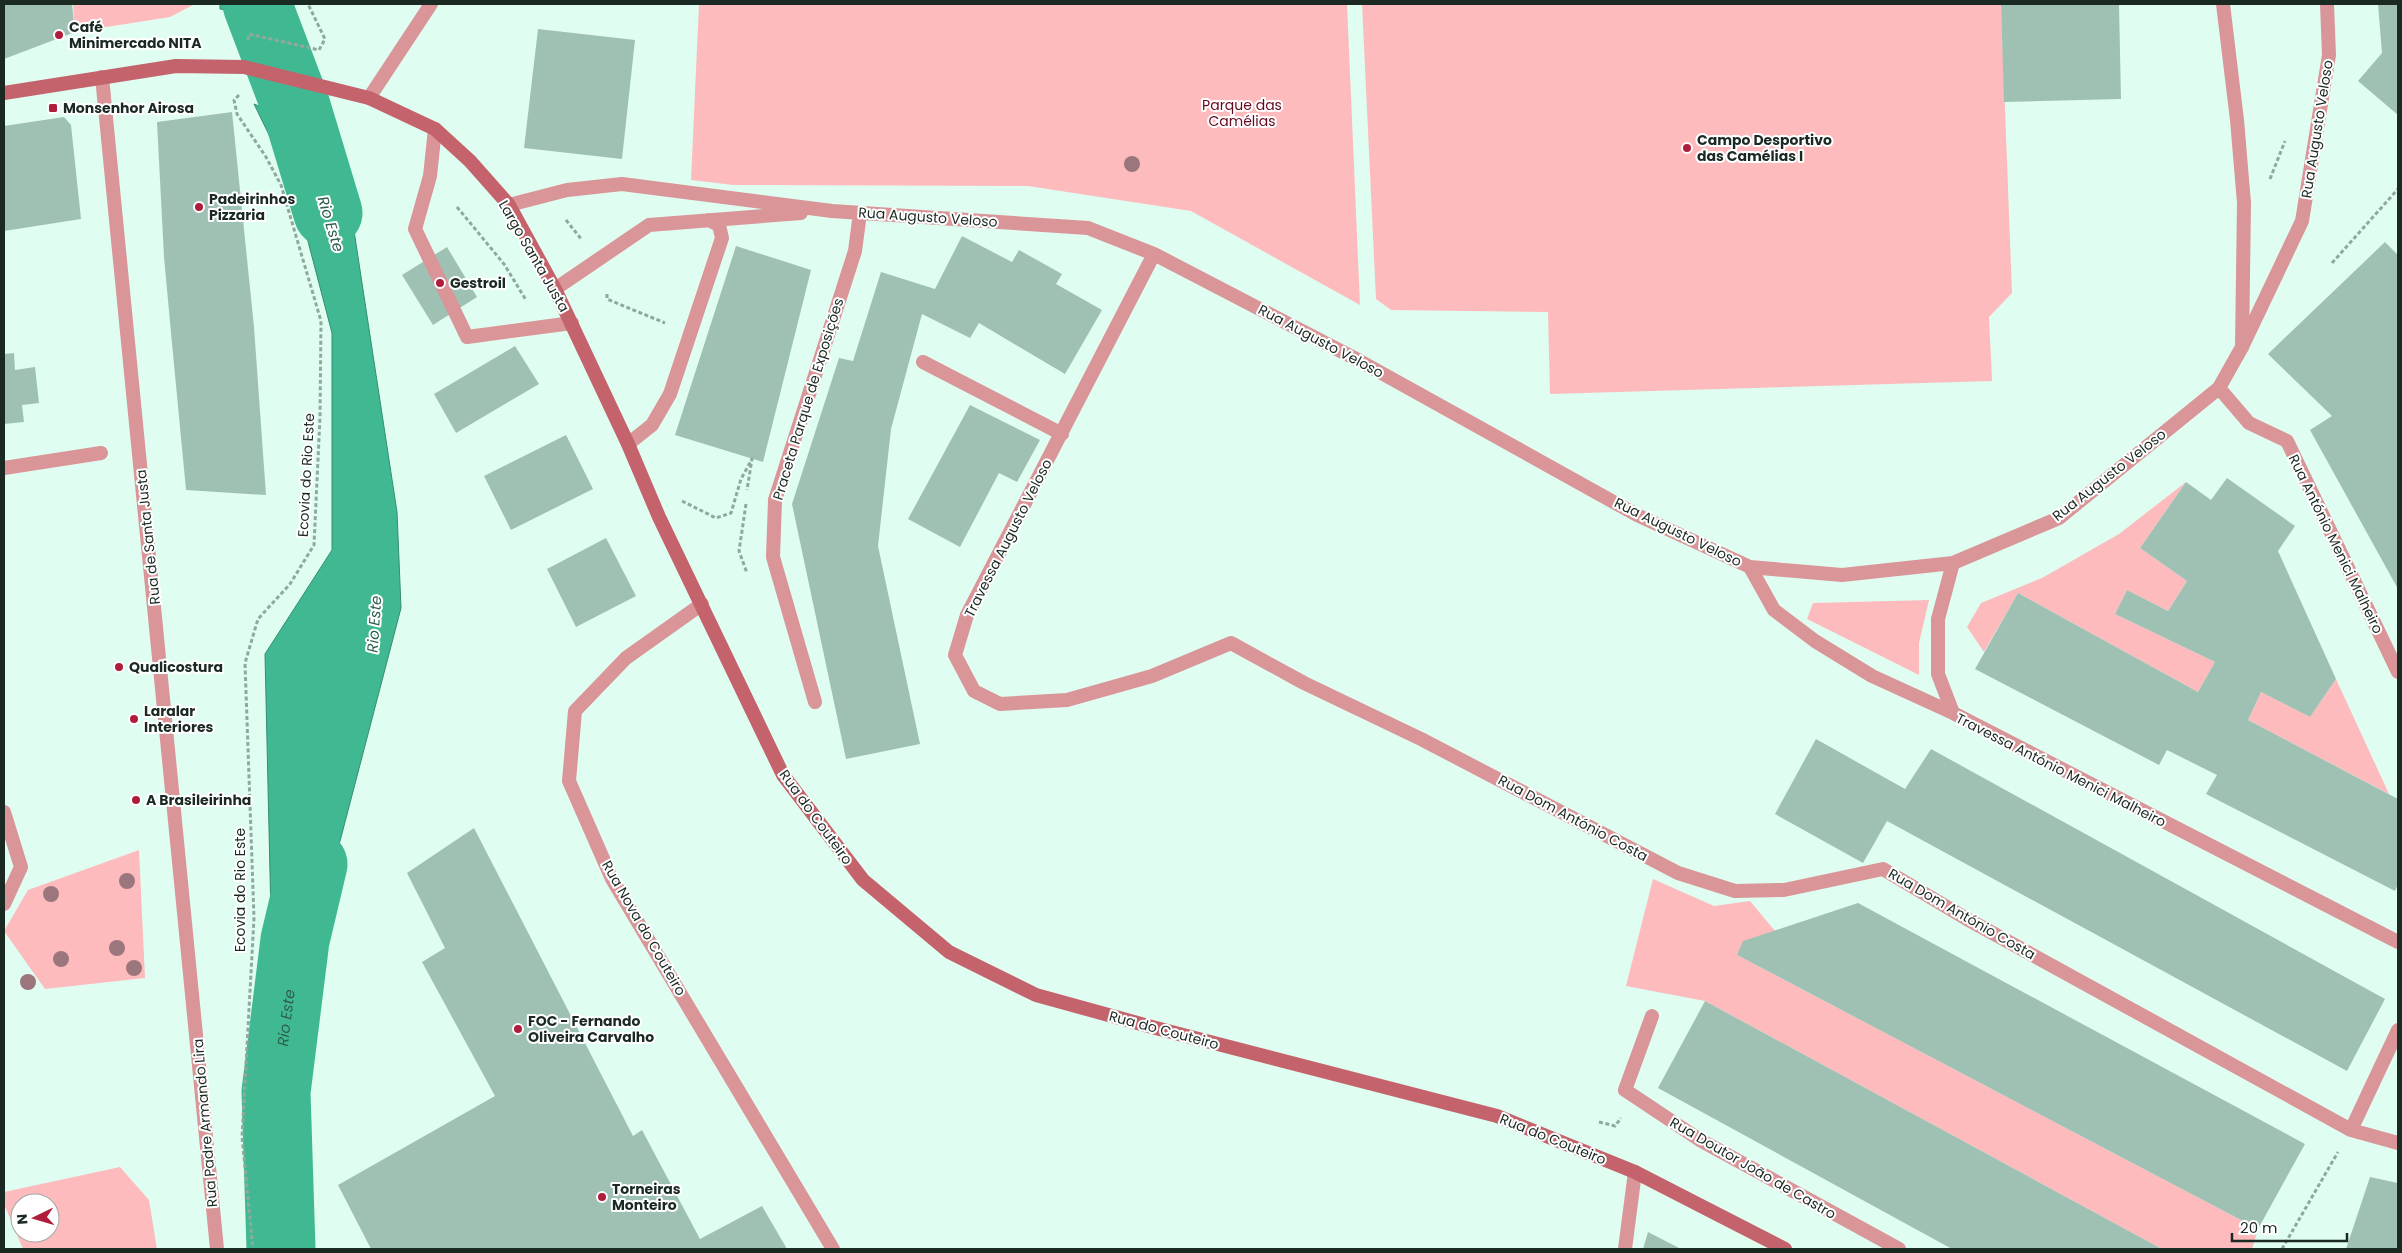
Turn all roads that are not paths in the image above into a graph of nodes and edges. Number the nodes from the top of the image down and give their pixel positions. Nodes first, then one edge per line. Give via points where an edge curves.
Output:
1 (431, 4) edge
2 (2223, 4) edge
3 (2327, 4) edge
4 (102, 77) junction
5 (4, 93) edge
6 (369, 98) junction
7 (435, 129) junction
8 (509, 205) junction
9 (832, 211) junction
10 (860, 213) junction
11 (708, 220) junction
12 (1154, 254) junction
13 (555, 289) junction
14 (572, 323) junction
15 (2242, 347) junction
16 (923, 362) dead end
17 (2219, 388) junction
18 (1062, 434) junction
19 (628, 444) junction
20 (101, 453) dead end
21 (4, 468) edge
22 (1953, 563) junction
23 (1750, 567) junction
24 (702, 604) junction
25 (1231, 643) joint
26 (2398, 672) edge
27 (815, 702) dead end
28 (1953, 713) junction
29 (4, 812) edge
30 (4, 904) edge
31 (2398, 942) edge
32 (193, 997) joint
33 (1652, 1016) dead end
34 (2398, 1030) edge
35 (2351, 1130) junction
36 (2398, 1143) edge
37 (1635, 1172) junction
38 (217, 1249) edge
39 (833, 1249) edge
40 (1626, 1249) edge
41 (1785, 1249) edge
42 (1899, 1249) edge

1 - 6 street
2 - 15 street via 2244,203
3 - 15 street, Rua Augusto Veloso via 2330,55 2302,221
4 - 5 main road, Largo Santa Justa
4 - 6 main road, Largo Santa Justa via 176,66 235,66
4 - 32 street, Rua de Santa Justa
6 - 7 main road, Largo Santa Justa
7 - 8 main road, Largo Santa Justa via 470,161
7 - 14 street via 430,176 415,230 468,336
8 - 9 street, Rua Augusto Veloso via 567,190 622,184
8 - 13 main road, Largo Santa Justa
9 - 10 street, Rua Augusto Veloso
9 - 11 street, Rua Augusto Veloso
10 - 12 street, Rua Augusto Veloso via 1088,228
10 - 27 street, Praceta Parque de Exposições via 855,251 775,500 773,557
11 - 13 street, Rua Augusto Veloso via 648,225
11 - 19 street via 719,225 722,238 670,394 652,425
12 - 18 street, Travessa Augusto Veloso
12 - 23 street, Rua Augusto Veloso via 1358,360 1637,515
13 - 14 main road, Largo Santa Justa
14 - 19 main road, Largo Santa Justa
15 - 17 street, Rua Augusto Veloso
16 - 18 street
17 - 22 street, Rua Augusto Veloso via 2059,518
17 - 26 street, Rua António Menici Malheiro via 2249,423 2287,441
18 - 25 street, Travessa Augusto Veloso via 967,616 955,655 974,691 1000,704 1067,700 1152,676
19 - 24 main road, Largo Santa Justa via 659,517
20 - 21 street
22 - 23 street, Rua Augusto Veloso via 1842,575
22 - 28 street via 1938,619 1938,674
23 - 28 street, Travessa António Menici Malheiro via 1774,610 1816,641 1872,676
24 - 37 main road, Rua do Couteiro via 783,775 863,880 949,952 1036,995 1497,1116
24 - 39 street, Rua Nova do Couteiro via 626,658 575,711 570,781 612,879
25 - 35 street, Rua Dom António Costa via 1678,873 1735,891 1784,890 1883,869 1967,919
28 - 31 street, Travessa António Menici Malheiro
29 - 30 street via 21,867
32 - 38 street, Rua Padre Armando Lira
33 - 42 street, Rua Doutor João de Castro via 1625,1090 1700,1140
34 - 35 street
35 - 36 street, Rua Dom António Costa
37 - 40 street
37 - 41 main road, Rua do Couteiro

